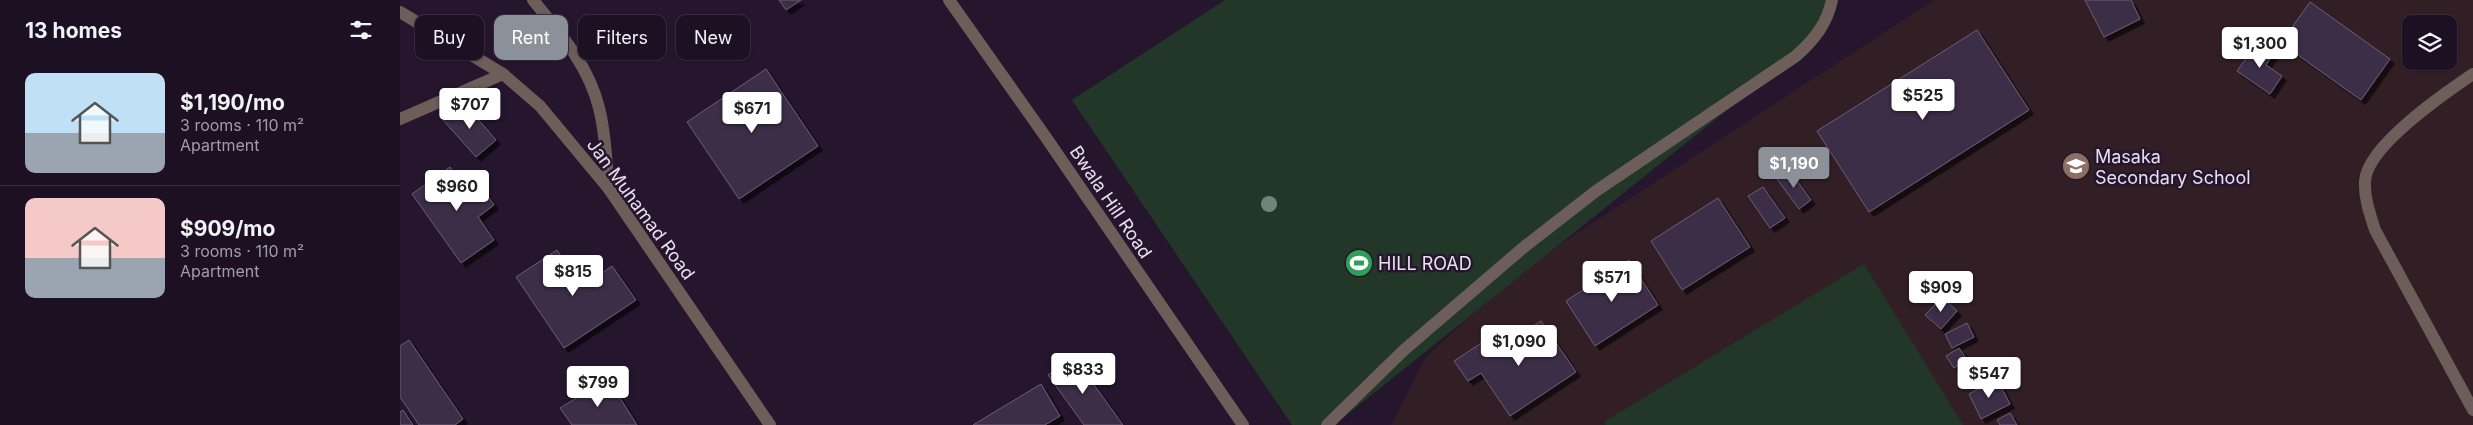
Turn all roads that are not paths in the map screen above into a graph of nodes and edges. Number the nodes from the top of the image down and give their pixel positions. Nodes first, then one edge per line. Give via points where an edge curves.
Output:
1 (534, 0) edge
2 (949, 0) edge
3 (1832, 0) edge
4 (400, 12) edge
5 (503, 74) junction
6 (2473, 74) edge
7 (400, 119) edge
8 (609, 189) junction
9 (2473, 410) edge
10 (770, 425) edge
11 (1242, 425) edge
12 (1327, 425) edge

1 - 8 street via 579,59 590,82 599,108
2 - 11 street, Bwala Hill Road
3 - 12 street via 1820,30 1796,56 1596,191 1524,247 1404,350
4 - 5 street, Jan Muhamad Road
5 - 7 street
5 - 8 street, Jan Muhamad Road via 540,106
6 - 9 street via 2403,128 2373,158 2365,179 2367,204 2375,230
8 - 10 street, Jan Muhamad Road

